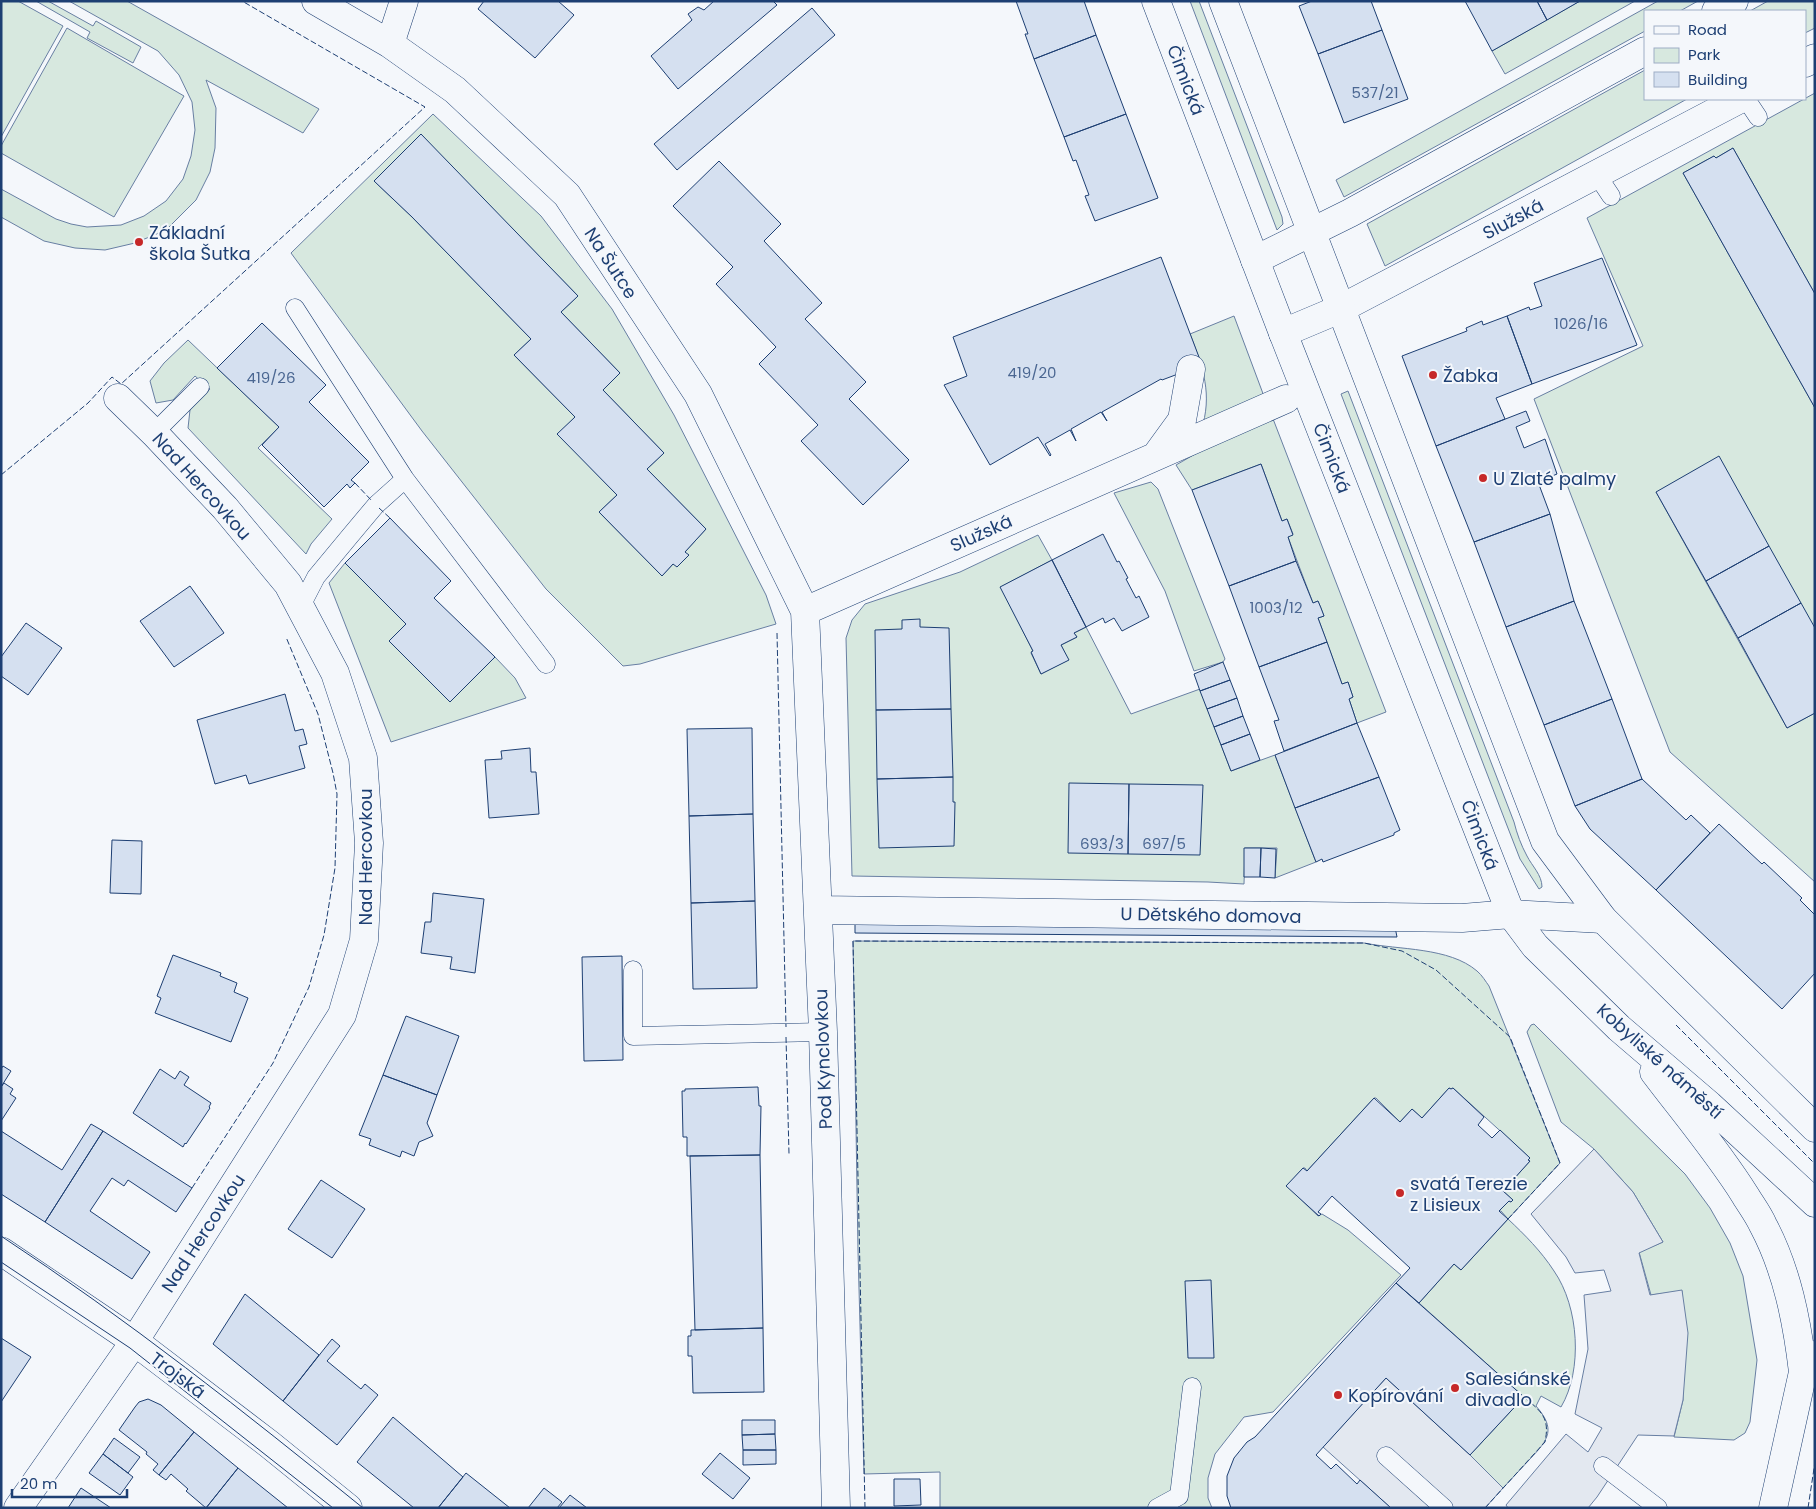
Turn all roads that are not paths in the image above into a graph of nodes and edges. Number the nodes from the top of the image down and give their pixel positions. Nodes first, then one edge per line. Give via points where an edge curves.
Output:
1 (316, 1) edge
2 (404, 1) edge
3 (1156, 1) edge
4 (1223, 1) edge
5 (1734, 1) edge
6 (1718, 10) edge
7 (390, 44) junction
8 (1644, 52) edge
9 (1749, 108) edge
10 (1311, 233) junction
11 (1255, 260) junction
12 (296, 308) dead end
13 (1340, 309) junction
14 (1283, 333) junction
15 (1191, 369) dead end
16 (200, 387) dead end
17 (118, 398) dead end
18 (1286, 399) dead end
19 (154, 433) junction
20 (1157, 455) junction
21 (405, 479) junction
22 (301, 606) junction
23 (805, 611) junction
24 (546, 664) dead end
25 (818, 910) junction
26 (1511, 914) junction
27 (1603, 919) junction
28 (633, 970) dead end
29 (1620, 1028) junction
30 (823, 1032) junction
31 (1788, 1102) junction
32 (1815, 1104) edge
33 (1815, 1128) edge
34 (1815, 1203) edge
35 (1, 1252) edge
36 (1815, 1334) edge
37 (134, 1341) junction
38 (1803, 1372) junction
39 (1192, 1387) dead end
40 (1386, 1456) dead end
41 (1603, 1466) dead end
42 (18, 1508) edge
43 (348, 1508) edge
44 (836, 1508) edge
45 (1157, 1508) edge
46 (1444, 1508) edge
47 (1658, 1508) edge
48 (1773, 1508) edge

1 - 7 street, Na Šutce
2 - 7 street
3 - 11 street, Čimická
4 - 10 street
5 - 6 street
7 - 23 street, Na Šutce via 455,90 567,195 698,394
8 - 10 street
9 - 13 street, Služská via 1604,185
10 - 11 street
10 - 13 street
11 - 14 street, Čimická
12 - 21 lane
13 - 14 street, Služská
13 - 27 street via 1545,841
14 - 26 street, Čimická
15 - 20 street via 1182,420
16 - 19 lane
17 - 19 street, Nad Hercovkou
18 - 20 street, Služská
19 - 22 street, Nad Hercovkou via 225,508 288,584
20 - 23 street, Služská
21 - 22 lane via 376,504 316,577
21 - 24 lane
22 - 37 street, Nad Hercovkou via 335,673 363,758 368,843 364,940 342,1015
23 - 25 street, Pod Kynclovkou
25 - 26 street, U Dětského domova via 1462,918
25 - 30 street, Pod Kynclovkou
26 - 27 street, U Dětského domova
26 - 29 street, Kobyliské náměstí via 1535,946
27 - 31 street
28 - 30 lane via 633,1036
29 - 34 street, Kobyliské náměstí
29 - 38 street via 1713,1150 1764,1224 1792,1300
30 - 44 street, Pod Kynclovkou
31 - 32 street
31 - 33 street
35 - 37 street, Trojská
36 - 38 street
37 - 42 street, Nad Hercovkou
37 - 43 street, Trojská
38 - 48 street
39 - 45 lane via 1179,1496
40 - 46 lane
41 - 47 lane

